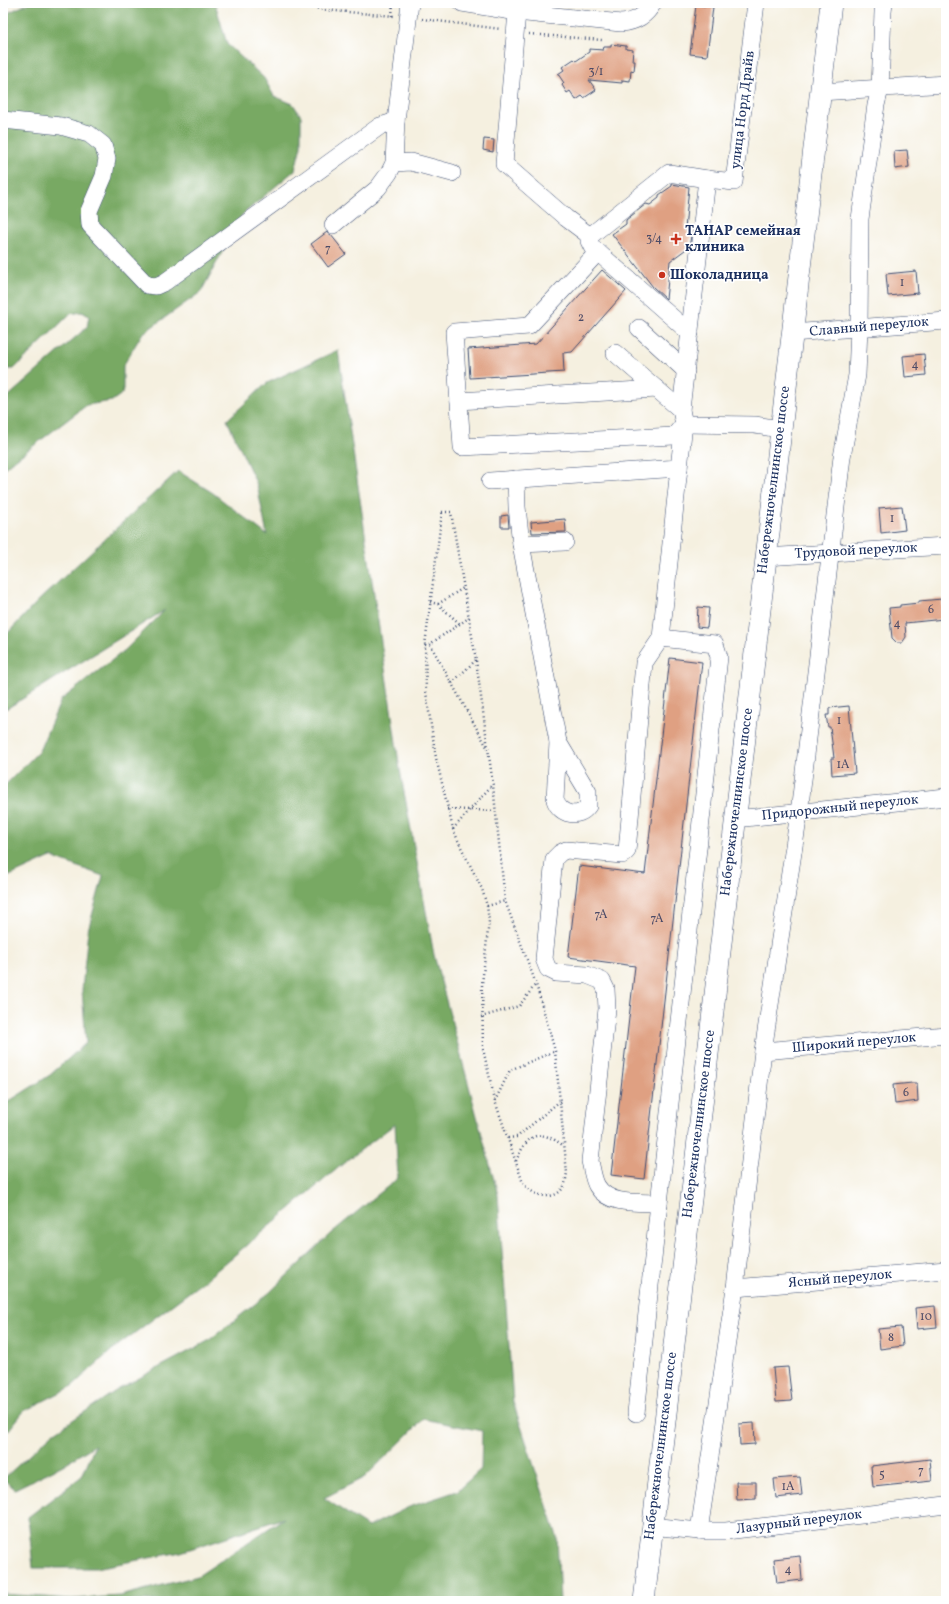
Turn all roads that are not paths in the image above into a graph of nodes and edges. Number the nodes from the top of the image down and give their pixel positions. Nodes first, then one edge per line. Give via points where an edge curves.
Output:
1 (462, 3) edge
2 (653, 3) edge
3 (756, 3) edge
4 (831, 3) edge
5 (884, 3) edge
6 (403, 12) edge
7 (517, 12) junction
8 (946, 84) edge
9 (880, 89) junction
10 (820, 92) junction
11 (3, 120) edge
12 (396, 121) junction
13 (394, 163) junction
14 (452, 174) dead end
15 (707, 179) junction
16 (333, 225) dead end
17 (590, 236) junction
18 (598, 252) junction
19 (946, 321) edge
20 (639, 328) dead end
21 (859, 328) junction
22 (690, 332) junction
23 (792, 333) junction
24 (615, 353) dead end
25 (686, 371) junction
26 (657, 389) junction
27 (459, 401) junction
28 (683, 417) junction
29 (780, 429) junction
30 (679, 468) junction
31 (516, 480) junction
32 (490, 481) dead end
33 (565, 542) dead end
34 (521, 544) junction
35 (946, 546) edge
36 (831, 552) junction
37 (765, 557) junction
38 (661, 638) junction
39 (558, 742) dead end
40 (946, 797) edge
41 (799, 813) junction
42 (735, 819) junction
43 (946, 1034) edge
44 (763, 1052) junction
45 (659, 1203) junction
46 (946, 1270) edge
47 (735, 1288) junction
48 (636, 1413) dead end
49 (946, 1505) edge
50 (651, 1526) junction
51 (699, 1531) junction
52 (644, 1601) edge

1 - 7 street
2 - 7 street via 639,19 621,23
3 - 15 street, улица Норд Драйв via 734,182
4 - 10 main road, Набережночелнинское шоссе
5 - 9 street
6 - 12 street
7 - 17 street via 504,164
8 - 9 street
9 - 10 street
9 - 21 street via 860,219
10 - 23 main road, Набережночелнинское шоссе
11 - 12 street via 61,126 89,134 103,145 108,159 90,211 90,225 147,285 156,286 380,126
12 - 13 street
13 - 14 street via 411,162
13 - 16 street via 378,188
15 - 17 street via 669,173
15 - 22 street
17 - 18 street via 592,247
18 - 22 street
18 - 27 street via 529,326 454,332
19 - 21 street, Славный переулок
20 - 25 street
21 - 23 street, Славный переулок
21 - 36 street via 857,375 842,457
22 - 25 street
23 - 29 main road, Набережночелнинское шоссе
24 - 26 street
25 - 28 street
26 - 27 street
26 - 28 street
27 - 28 street via 462,447 674,436
28 - 29 street
28 - 30 street
29 - 37 main road, Набережночелнинское шоссе
30 - 31 street
30 - 38 street
31 - 32 street
31 - 34 street
33 - 34 street
34 - 39 street
35 - 36 street, Трудовой переулок
36 - 37 street, Трудовой переулок
36 - 41 street
37 - 42 main road, Набережночелнинское шоссе
38 - 45 street via 715,644 719,657
38 - 45 street via 644,663 627,851 622,855 566,850 554,859 544,960 548,968 556,973 587,975 602,981 606,989 607,1009 590,1162 597,1185 604,1194 617,1200
40 - 41 street, Придорожный переулок
41 - 42 street, Придорожный переулок
41 - 44 street
42 - 50 main road, Набережночелнинское шоссе
43 - 44 street, Широкий переулок
44 - 47 street
45 - 48 street
46 - 47 street, Ясный переулок
47 - 51 street
49 - 51 street, Лазурный переулок via 726,1531
50 - 51 street, Лазурный переулок
50 - 52 main road, Набережночелнинское шоссе

